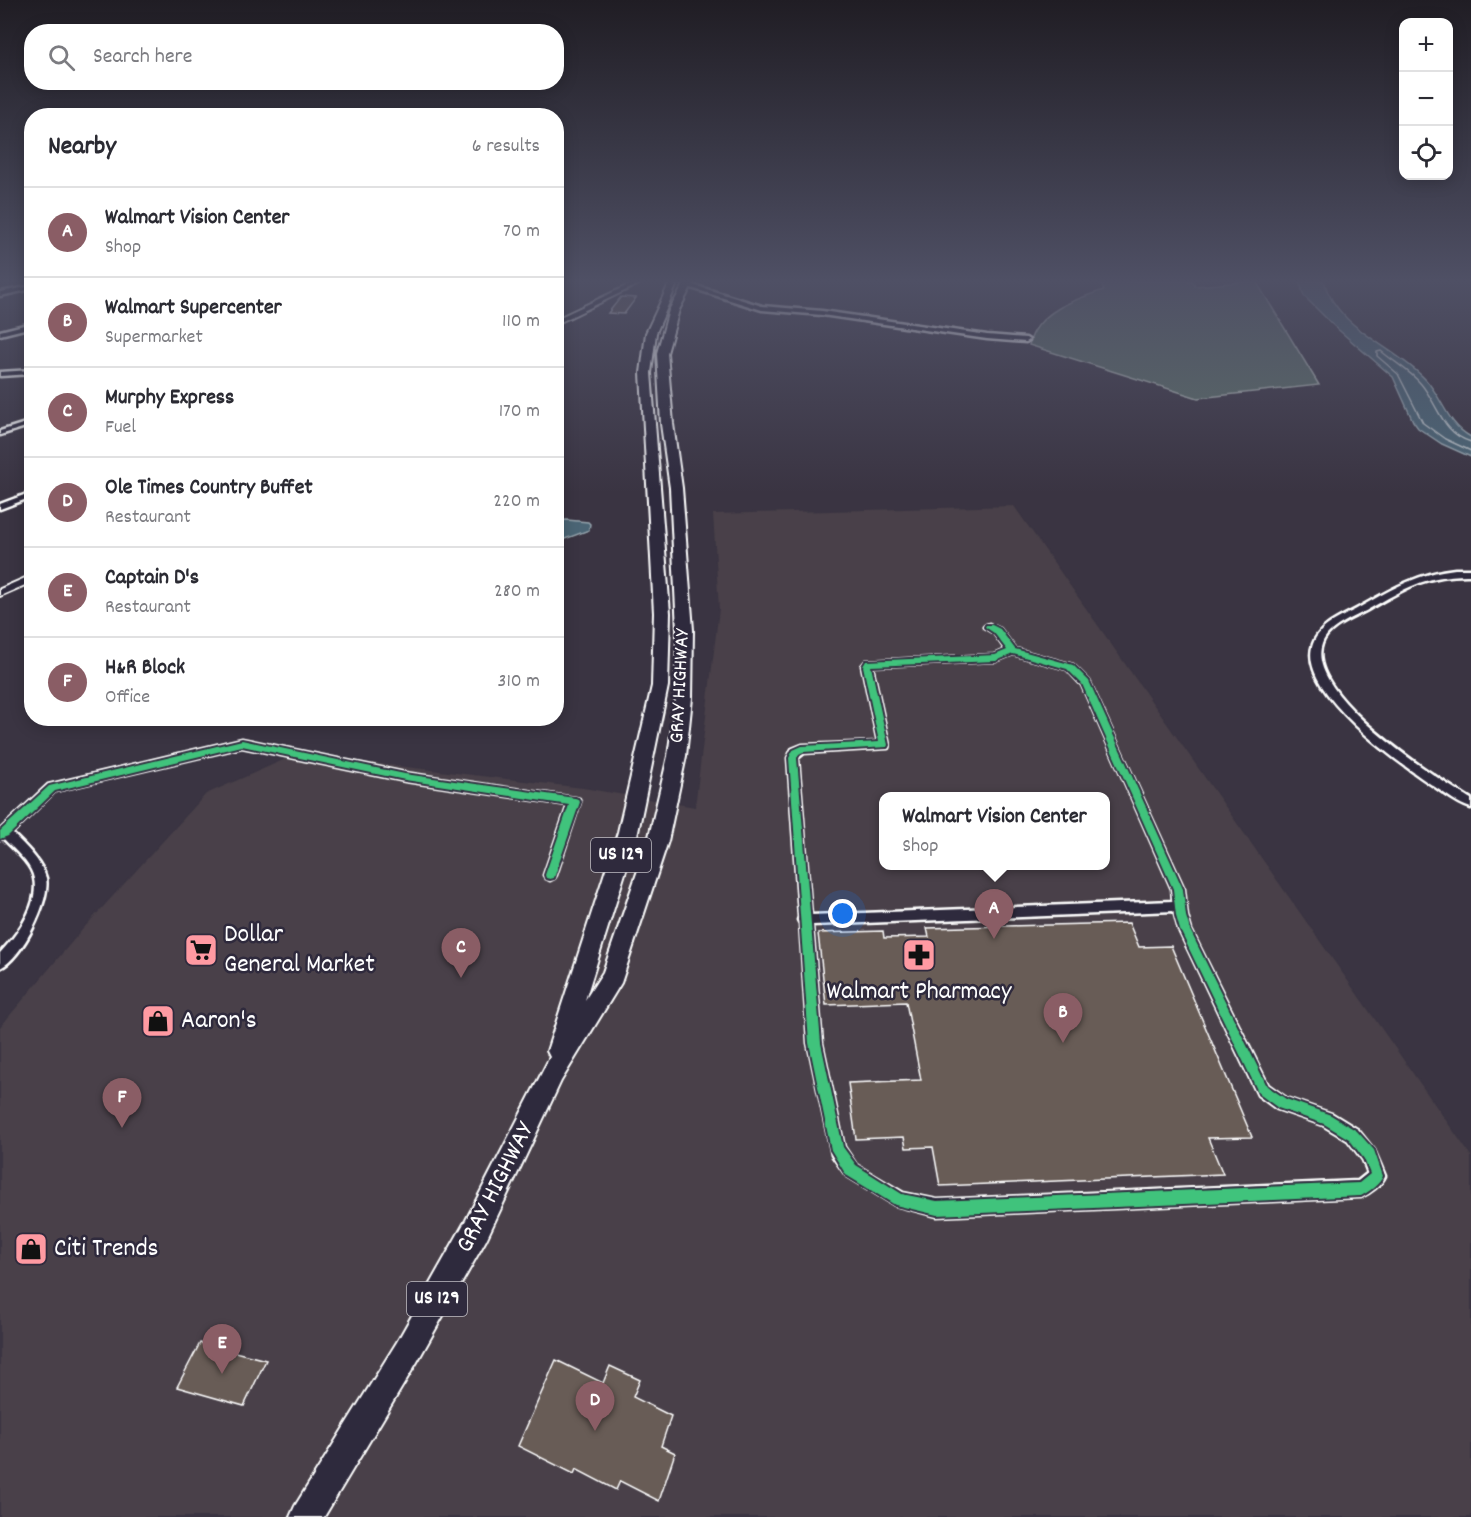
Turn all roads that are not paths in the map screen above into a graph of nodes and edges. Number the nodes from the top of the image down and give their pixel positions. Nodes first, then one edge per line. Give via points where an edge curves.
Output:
1 (649, 352) edge
2 (662, 352) edge
3 (24, 372) edge
4 (0, 374) edge
5 (24, 426) edge
6 (0, 433) edge
7 (24, 497) edge
8 (0, 507) edge
9 (1471, 572) edge
10 (24, 582) edge
11 (0, 593) edge
12 (989, 627) dead end
13 (1012, 651) junction
14 (1471, 804) edge
15 (2, 834) edge
16 (550, 874) dead end
17 (1180, 906) junction
18 (804, 920) junction
19 (0, 962) edge
20 (553, 1073) junction
21 (306, 1517) edge

1 - 20 highway, GRAY HIGHWAY / US 129 via 646,373 662,612 660,686 628,832
2 - 20 highway, GRAY HIGHWAY / US 129 via 685,603 684,698 677,756 658,840 613,976
3 - 4 street
5 - 6 street
7 - 8 street
9 - 14 street via 1440,571 1413,581 1328,630 1316,646 1316,669 1357,721 1414,769
10 - 11 street
12 - 13 street
13 - 17 street via 1070,668 1086,683 1178,889
13 - 18 street via 996,657 869,663 884,746 796,752 793,758
15 - 16 street via 52,788 242,743 405,777 575,802
15 - 19 street via 37,868 40,885 23,935
17 - 18 street
17 - 18 street via 1185,930 1263,1090 1282,1104 1327,1119 1353,1135 1370,1155 1377,1176 1361,1189 937,1208 900,1200 851,1170 837,1150 815,1042
20 - 21 highway, GRAY HIGHWAY / US 129 via 477,1230

